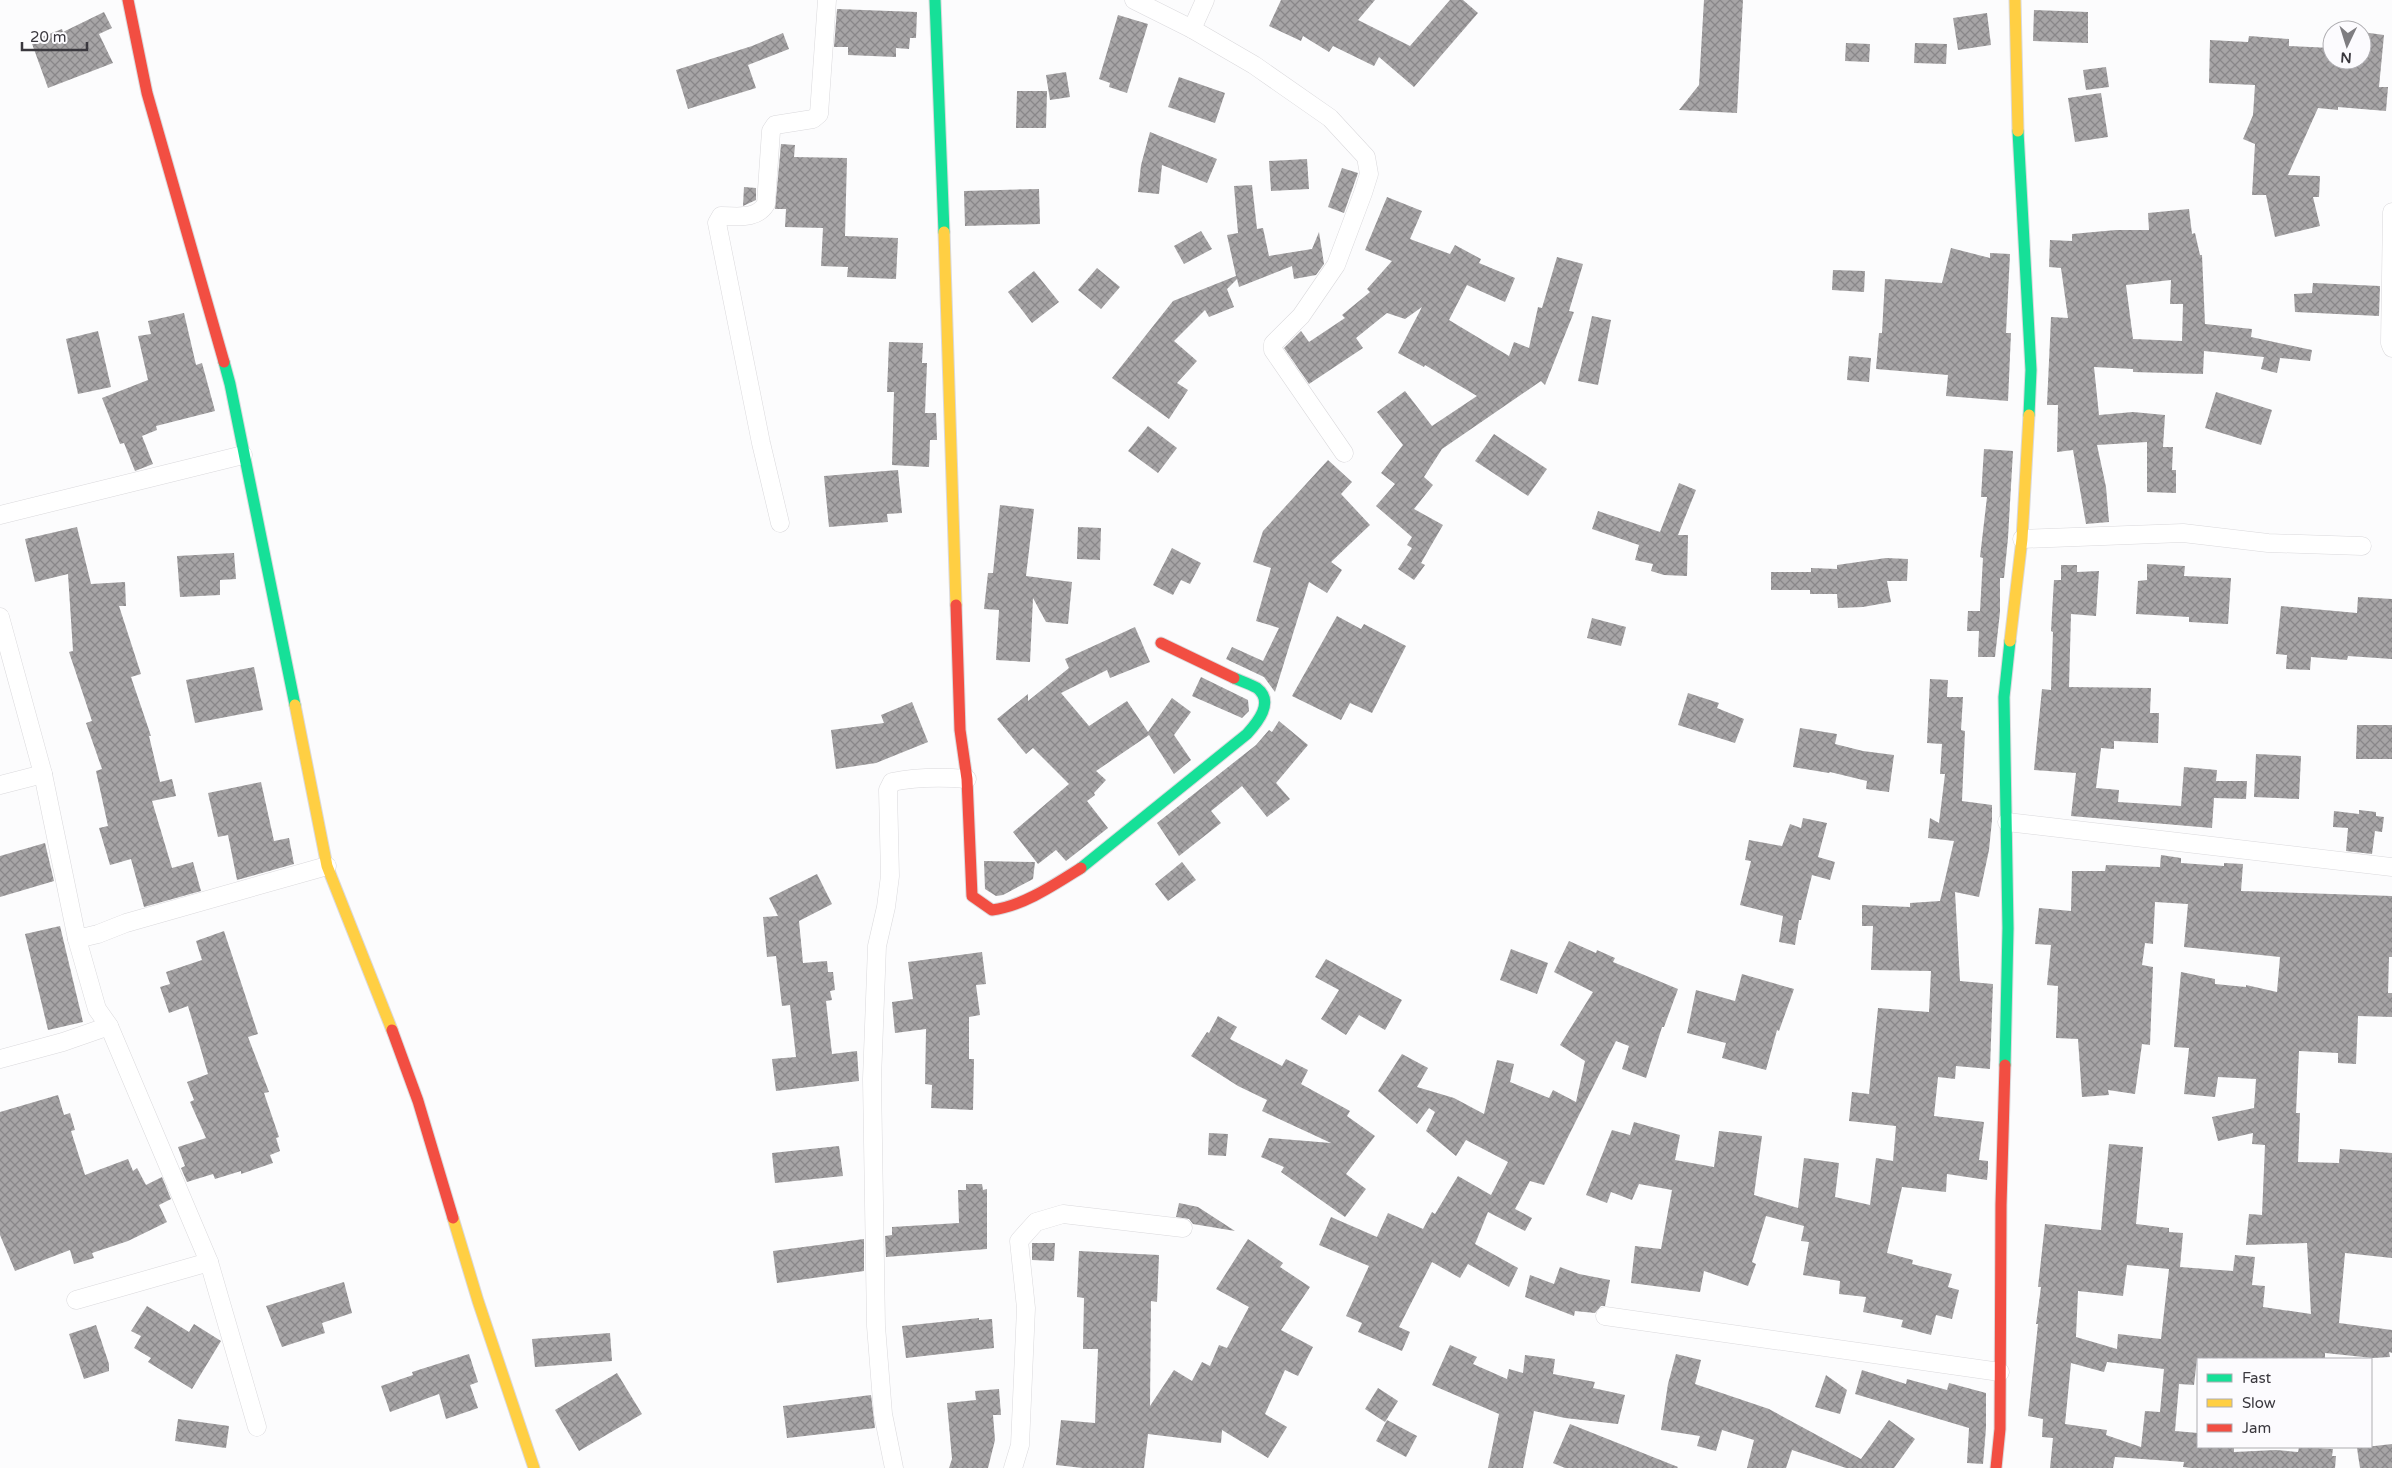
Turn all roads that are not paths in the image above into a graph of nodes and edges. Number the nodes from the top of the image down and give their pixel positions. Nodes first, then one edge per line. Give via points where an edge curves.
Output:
1 (128, 0) edge
2 (826, 0) edge
3 (935, 0) edge
4 (1134, 0) edge
5 (1205, 0) edge
6 (2015, 0) edge
7 (1192, 29) junction
8 (2392, 212) edge
9 (2392, 348) edge
10 (1344, 454) dead end
11 (243, 455) junction
12 (0, 515) edge
13 (780, 523) dead end
14 (2022, 539) junction
15 (2362, 546) dead end
16 (0, 617) edge
17 (1161, 643) dead end
18 (43, 774) junction
19 (967, 779) junction
20 (0, 785) edge
21 (2007, 822) junction
22 (327, 866) junction
23 (2392, 867) edge
24 (77, 939) junction
25 (109, 1026) junction
26 (0, 1059) edge
27 (1183, 1228) dead end
28 (209, 1262) junction
29 (76, 1300) dead end
30 (1605, 1316) dead end
31 (2000, 1372) junction
32 (257, 1427) dead end
33 (534, 1468) edge
34 (894, 1468) edge
35 (1013, 1468) edge
36 (1996, 1468) edge

1 - 11 street via 147,93 230,384
2 - 13 street via 820,114 813,119 775,125 771,131 766,204 760,213 721,216 717,223 760,443
3 - 19 street via 960,730
4 - 7 street
5 - 7 street
6 - 14 street via 2018,155 2031,370
7 - 10 street via 1254,66 1330,118 1366,157 1368,174 1363,193 1336,266 1301,316 1273,344 1273,350
8 - 9 street
11 - 12 street
11 - 22 street
14 - 15 street via 2183,532 2268,543
14 - 21 street via 2004,697
16 - 18 street
17 - 19 street via 1258,689 1264,700 1262,717 1247,734 1090,862 1007,908 992,910 976,900 972,896
18 - 20 street
18 - 24 street
19 - 34 street via 901,780 892,782 888,790 890,876 877,946 872,1079 876,1326 883,1414
21 - 23 street
21 - 31 street
22 - 24 street
22 - 33 street via 370,970 418,1101 478,1301
24 - 25 street via 97,1009
25 - 26 street
25 - 28 street
27 - 35 street via 1063,1214 1036,1222 1019,1241 1026,1308 1020,1445
28 - 29 street
28 - 32 street
30 - 31 street
31 - 36 street

